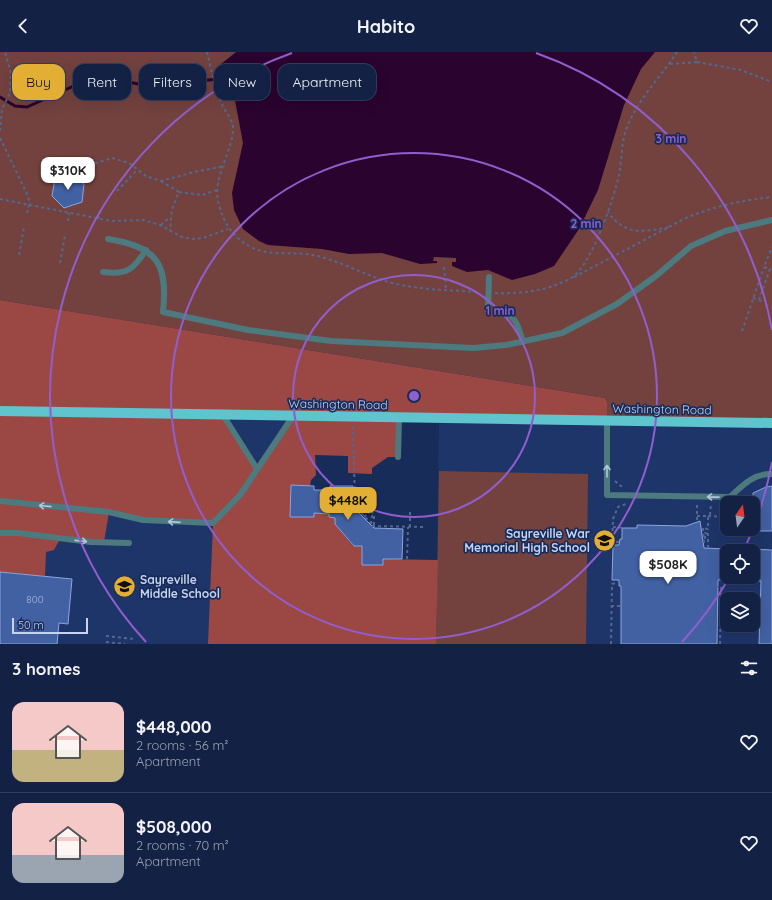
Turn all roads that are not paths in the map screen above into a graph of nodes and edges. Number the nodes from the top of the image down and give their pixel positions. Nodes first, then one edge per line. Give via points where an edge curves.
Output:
1 (772, 220) edge
2 (108, 239) dead end
3 (146, 250) junction
4 (103, 272) dead end
5 (489, 277) dead end
6 (488, 310) dead end
7 (497, 310) dead end
8 (523, 342) junction
9 (0, 411) edge
10 (223, 415) junction
11 (293, 416) junction
12 (399, 418) junction
13 (607, 421) junction
14 (772, 423) edge
15 (398, 457) dead end
16 (257, 469) junction
17 (772, 474) edge
18 (0, 501) edge
19 (0, 533) edge
20 (129, 543) dead end

1 - 8 lane via 725,231 691,246 656,276 617,304 562,333
2 - 3 lane via 126,242
3 - 4 lane via 131,270 117,274
3 - 8 lane via 164,274 163,312 248,330 331,341 473,348
5 - 6 lane
7 - 8 lane via 515,319
9 - 10 main road, Washington Road
10 - 11 main road, Washington Road
10 - 16 lane
11 - 12 main road, Washington Road
11 - 16 lane
12 - 13 main road, Washington Road
12 - 15 lane
13 - 14 main road, Washington Road
17 -> 13 lane via 748,481 730,497 607,495
16 -> 18 lane via 240,494 213,524 143,520 108,512
19 -> 20 lane via 90,542

